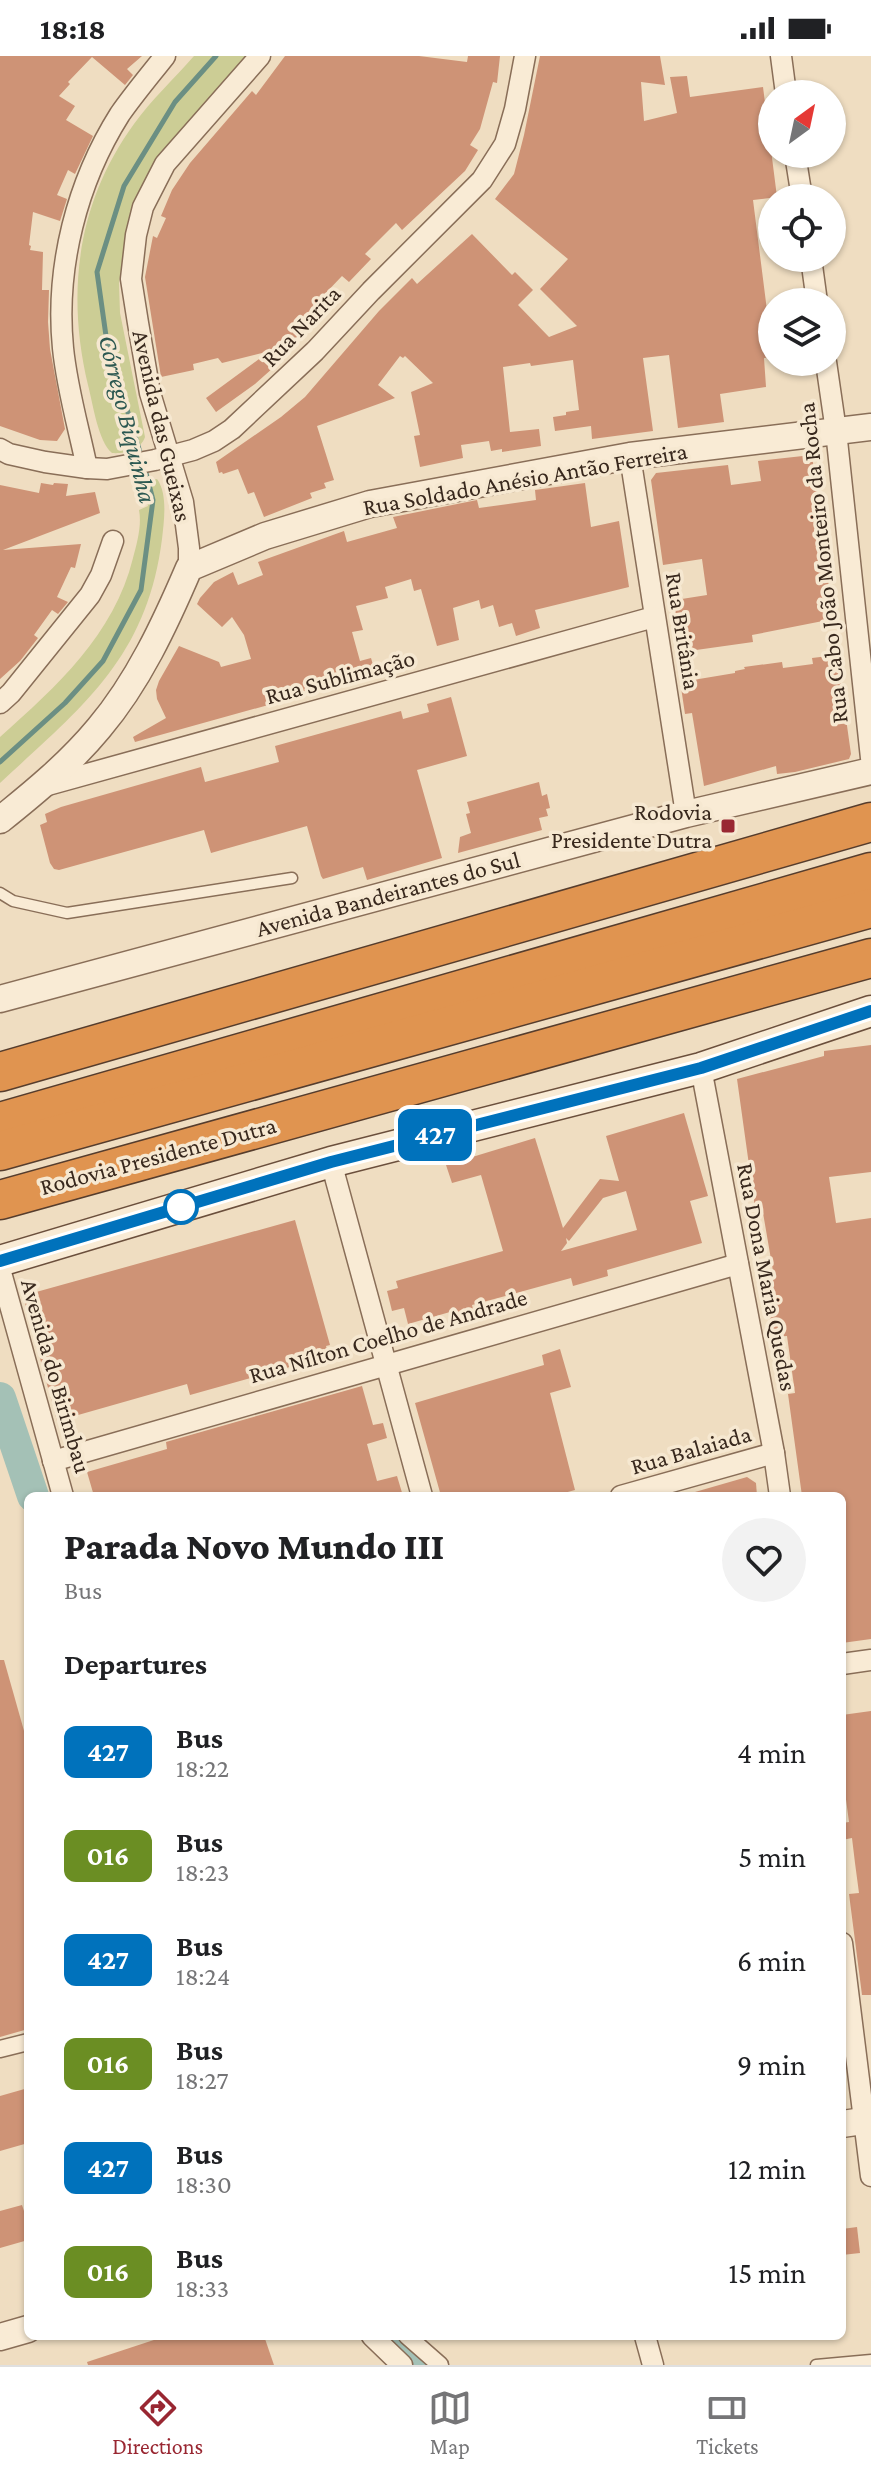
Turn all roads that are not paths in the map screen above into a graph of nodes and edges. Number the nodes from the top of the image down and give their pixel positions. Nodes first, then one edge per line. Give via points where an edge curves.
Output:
1 (165, 56) edge
2 (260, 56) edge
3 (525, 56) edge
4 (781, 56) edge
5 (784, 80) edge
6 (828, 376) edge
7 (871, 427) edge
8 (836, 431) junction
9 (0, 449) edge
10 (630, 456) junction
11 (162, 459) junction
12 (97, 468) junction
13 (113, 541) dead end
14 (189, 568) junction
15 (654, 617) junction
16 (0, 703) edge
17 (871, 758) edge
18 (871, 771) edge
19 (40, 787) junction
20 (686, 814) junction
21 (0, 820) edge
22 (871, 822) edge
23 (871, 872) edge
24 (292, 878) dead end
25 (0, 893) edge
26 (871, 908) edge
27 (871, 958) edge
28 (0, 999) edge
29 (871, 1011) edge
30 (701, 1068) junction
31 (0, 1072) edge
32 (0, 1122) edge
33 (0, 1151) edge
34 (331, 1162) junction
35 (0, 1200) edge
36 (0, 1261) edge
37 (738, 1264) junction
38 (0, 1269) edge
39 (387, 1363) junction
40 (774, 1453) junction
41 (53, 1461) junction
42 (62, 1492) edge
43 (421, 1492) edge
44 (635, 1492) edge
45 (779, 1492) edge
46 (871, 1660) edge
47 (846, 1663) edge
48 (846, 1985) edge
49 (24, 2043) edge
50 (0, 2049) edge
51 (859, 2122) edge
52 (871, 2176) edge
53 (24, 2330) edge
54 (0, 2337) edge
55 (376, 2340) edge
56 (412, 2340) edge
57 (646, 2340) edge
58 (871, 2360) edge
59 (402, 2365) edge
60 (440, 2365) edge
61 (653, 2365) edge
62 (816, 2365) edge

1 - 12 street via 101,148 73,223 64,270 63,348
2 - 11 street, Avenida das Gueixas via 165,164 143,207 136,235 131,279
3 - 11 street, Rua Narita via 505,144 464,200 250,413 214,441
4 - 5 street
6 - 8 street, Rua Cabo João Monteiro da Rocha
7 - 8 street, Rua Soldado Anésio Antão Ferreira
8 - 10 street, Rua Soldado Anésio Antão Ferreira
8 - 17 street, Rua Cabo João Monteiro da Rocha
9 - 12 street, Rua Narita via 45,462
10 - 14 street, Rua Soldado Anésio Antão Ferreira via 370,504 265,536
10 - 15 street, Rua Britânia
11 - 12 street, Rua Narita
11 - 14 street, Avenida das Gueixas via 183,502
13 - 16 street via 90,595
14 - 19 street, Avenida das Gueixas via 119,702
15 - 19 street, Rua Sublimação
15 - 20 street, Rua Britânia
18 - 20 street, Avenida Bandeirantes do Sul
19 - 21 street, Avenida das Gueixas
20 - 28 street, Avenida Bandeirantes do Sul
22 - 31 highway
23 - 32 highway
24 - 25 lane via 67,913
26 - 33 highway, Rodovia Presidente Dutra
27 - 35 highway, Rodovia Presidente Dutra
29 - 30 main road
30 - 34 main road
30 - 37 street, Rua Dona Maria Quedas
34 - 36 main road
34 - 39 street
37 - 39 street, Rua Nílton Coelho de Andrade
37 - 40 street, Rua Dona Maria Quedas
38 - 41 street, Avenida do Birimbau
39 - 41 street, Rua Nílton Coelho de Andrade
39 - 43 street
40 - 44 street, Rua Balaiada
40 - 45 street, Rua Dona Maria Quedas
41 - 42 street, Avenida do Birimbau
46 - 47 street
48 - 51 street
49 - 50 street
51 - 52 street
53 - 54 street
55 - 59 street
56 - 60 street
57 - 61 street
58 - 62 lane

